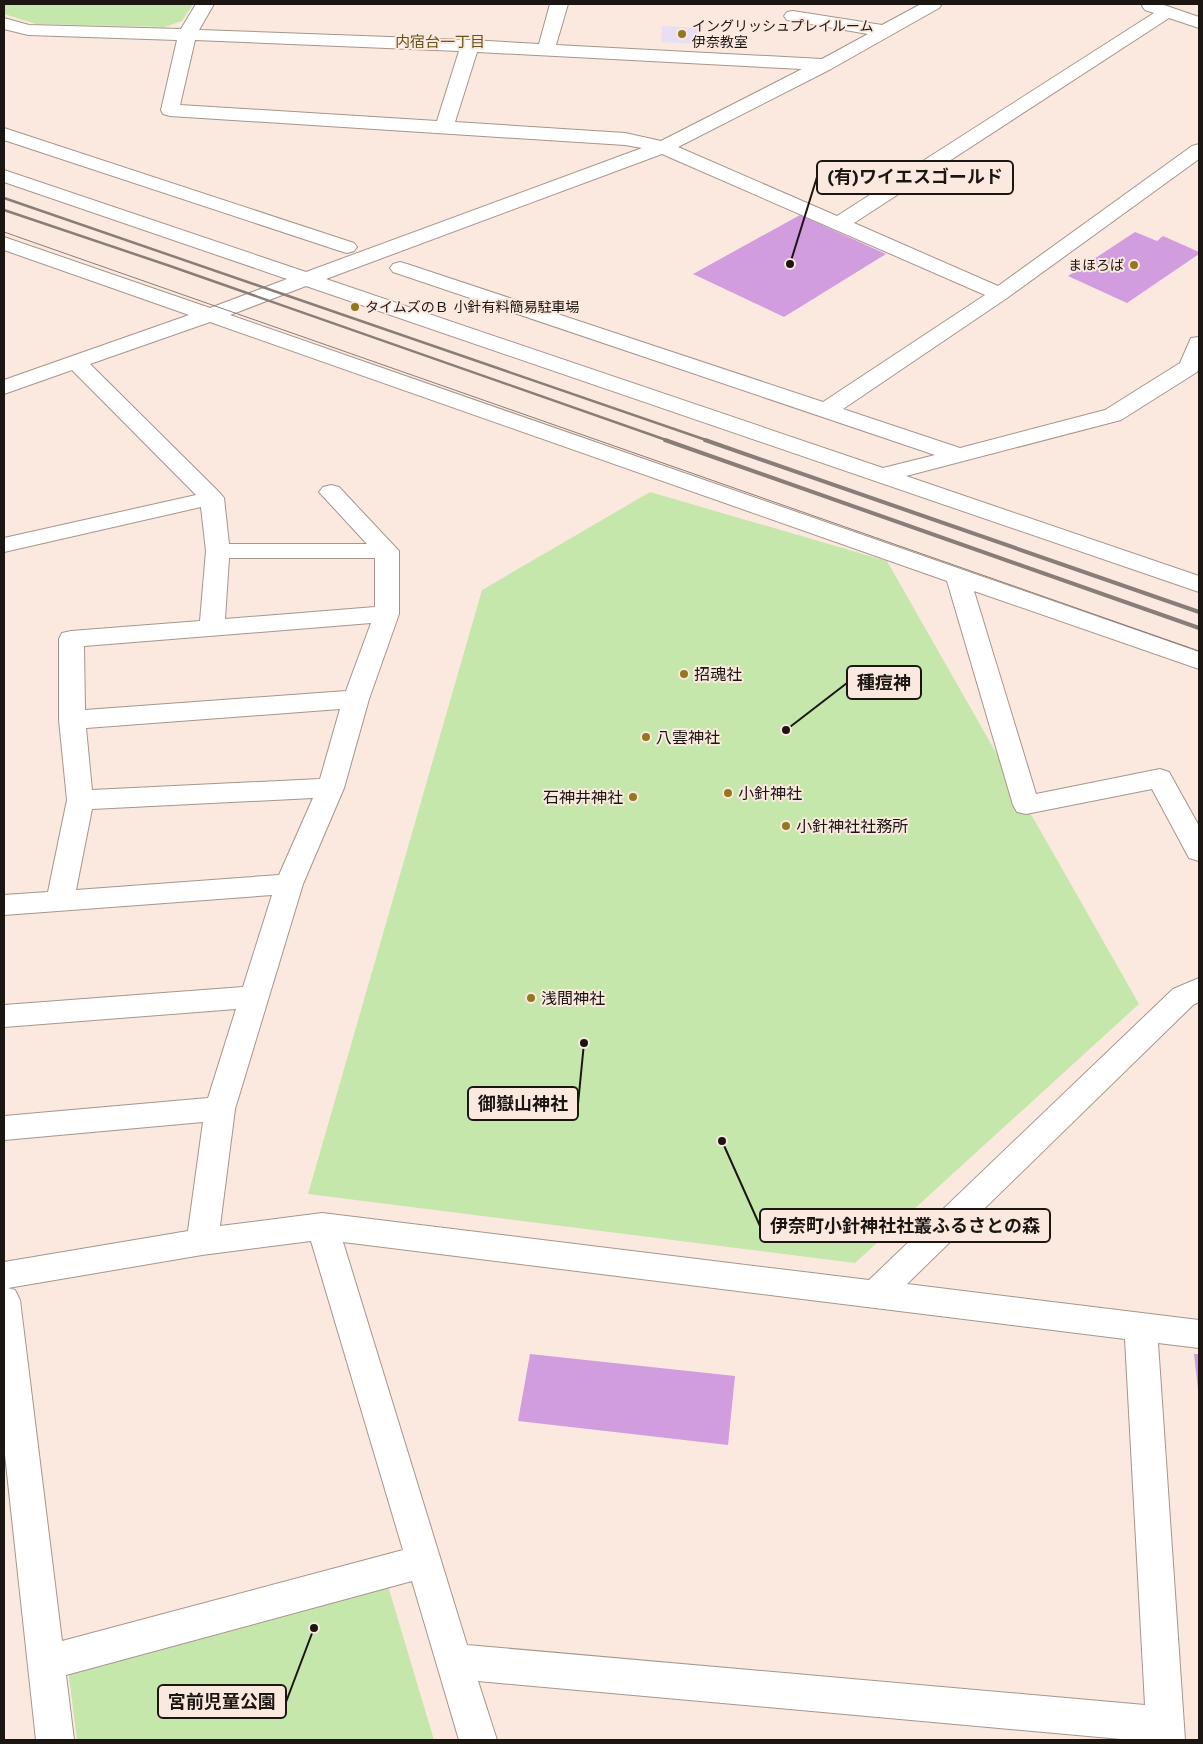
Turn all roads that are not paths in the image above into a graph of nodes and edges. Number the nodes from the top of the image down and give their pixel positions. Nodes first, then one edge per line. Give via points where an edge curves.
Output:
1 (205, 4) edge
2 (559, 4) edge
3 (933, 4) edge
4 (1145, 4) edge
5 (1167, 12) junction
6 (792, 16) dead end
7 (4, 22) edge
8 (1199, 23) edge
9 (885, 31) junction
10 (187, 34) junction
11 (470, 45) junction
12 (546, 50) junction
13 (826, 65) junction
14 (444, 128) junction
15 (4, 134) edge
16 (664, 147) junction
17 (1199, 150) edge
18 (4, 176) edge
19 (223, 206) junction
20 (838, 224) junction
21 (177, 235) junction
22 (4, 243) edge
23 (347, 247) dead end
24 (400, 268) dead end
25 (303, 279) junction
26 (1000, 294) junction
27 (505, 303) junction
28 (207, 316) junction
29 (462, 333) junction
30 (1199, 343) edge
31 (78, 363) junction
32 (4, 387) edge
33 (825, 411) junction
34 (958, 455) junction
35 (880, 476) junction
36 (331, 492) dead end
37 (212, 498) junction
38 (4, 545) edge
39 (218, 551) junction
40 (387, 551) junction
41 (958, 578) junction
42 (1199, 584) edge
43 (387, 614) junction
44 (212, 628) junction
45 (1199, 661) edge
46 (356, 699) junction
47 (72, 720) junction
48 (331, 788) junction
49 (80, 800) junction
50 (1199, 851) edge
51 (289, 884) junction
52 (60, 901) junction
53 (4, 905) edge
54 (1199, 989) edge
55 (255, 997) junction
56 (4, 1016) edge
57 (220, 1109) junction
58 (4, 1128) edge
59 (322, 1226) junction
60 (202, 1242) junction
61 (4, 1275) edge
62 (876, 1294) junction
63 (4, 1300) edge
64 (1141, 1327) junction
65 (1199, 1334) edge
66 (424, 1561) junction
67 (454, 1661) junction
68 (46, 1663) junction
69 (1165, 1732) edge
70 (54, 1740) edge
71 (478, 1740) edge

1 - 10 street
2 - 12 street
3 - 9 street
4 - 5 street
5 - 8 street
5 - 20 street
6 - 9 street
7 - 10 street via 28,30
9 - 13 street
10 - 11 street
10 - 14 street via 170,110
11 - 12 street
11 - 14 street
12 - 13 street
13 - 16 street
14 - 16 street via 625,139
15 - 19 street
16 - 20 street
16 - 25 street
17 - 26 street
18 - 21 street
19 - 21 street
19 - 23 street
20 - 26 street
21 - 25 street
22 - 28 street
24 - 27 street
25 - 28 street
25 - 29 street
26 - 33 street
27 - 29 street
27 - 33 street
28 - 31 street
28 - 41 street
29 - 35 street
30 - 34 street via 1189,367 1113,415
31 - 32 street
31 - 37 street
33 - 34 street
34 - 35 street
35 - 42 street
36 - 40 street
37 - 38 street
37 - 39 street
39 - 40 street
39 - 44 street
40 - 43 street
41 - 45 street
41 - 50 street via 1026,805 1160,778
43 - 44 street
43 - 46 street
44 - 47 street via 71,639
46 - 47 street
46 - 48 street
47 - 49 street
48 - 49 street
48 - 51 street
49 - 52 street
51 - 52 street
51 - 55 street
52 - 53 street
54 - 62 street via 1183,997
55 - 56 street
55 - 57 street
57 - 58 street
57 - 60 street
59 - 60 street
59 - 62 street
59 - 66 street
60 - 61 street
62 - 64 street
63 - 68 street
64 - 65 street
64 - 69 street
66 - 67 street
66 - 68 street
67 - 69 street
67 - 71 street
68 - 70 street

